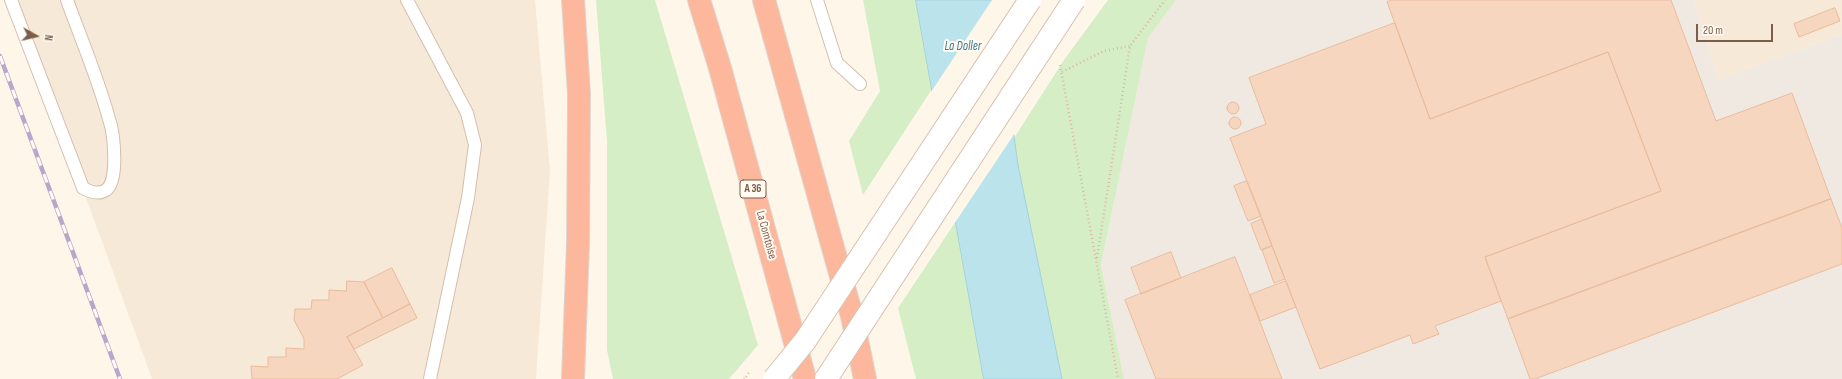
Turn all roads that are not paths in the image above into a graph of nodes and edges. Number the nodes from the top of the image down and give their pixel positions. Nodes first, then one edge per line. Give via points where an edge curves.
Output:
1 (11, 0) edge
2 (67, 0) edge
3 (407, 0) edge
4 (573, 0) edge
5 (699, 0) edge
6 (764, 0) edge
7 (817, 0) edge
8 (1030, 0) edge
9 (1074, 0) edge
10 (860, 84) dead end
11 (430, 379) edge
12 (573, 379) edge
13 (774, 379) edge
14 (805, 379) edge
15 (826, 379) edge
16 (865, 379) edge

1 - 2 lane via 83,188 99,193 107,189 112,182 114,162 110,120
3 - 11 lane via 467,113 475,145 468,198
4 - 12 highway via 579,102 578,243
5 - 14 highway, La Comtoise / A 36
6 - 16 highway via 852,316
7 - 10 lane via 837,63
8 - 13 main road, bridge via 805,341
9 - 15 main road, bridge

